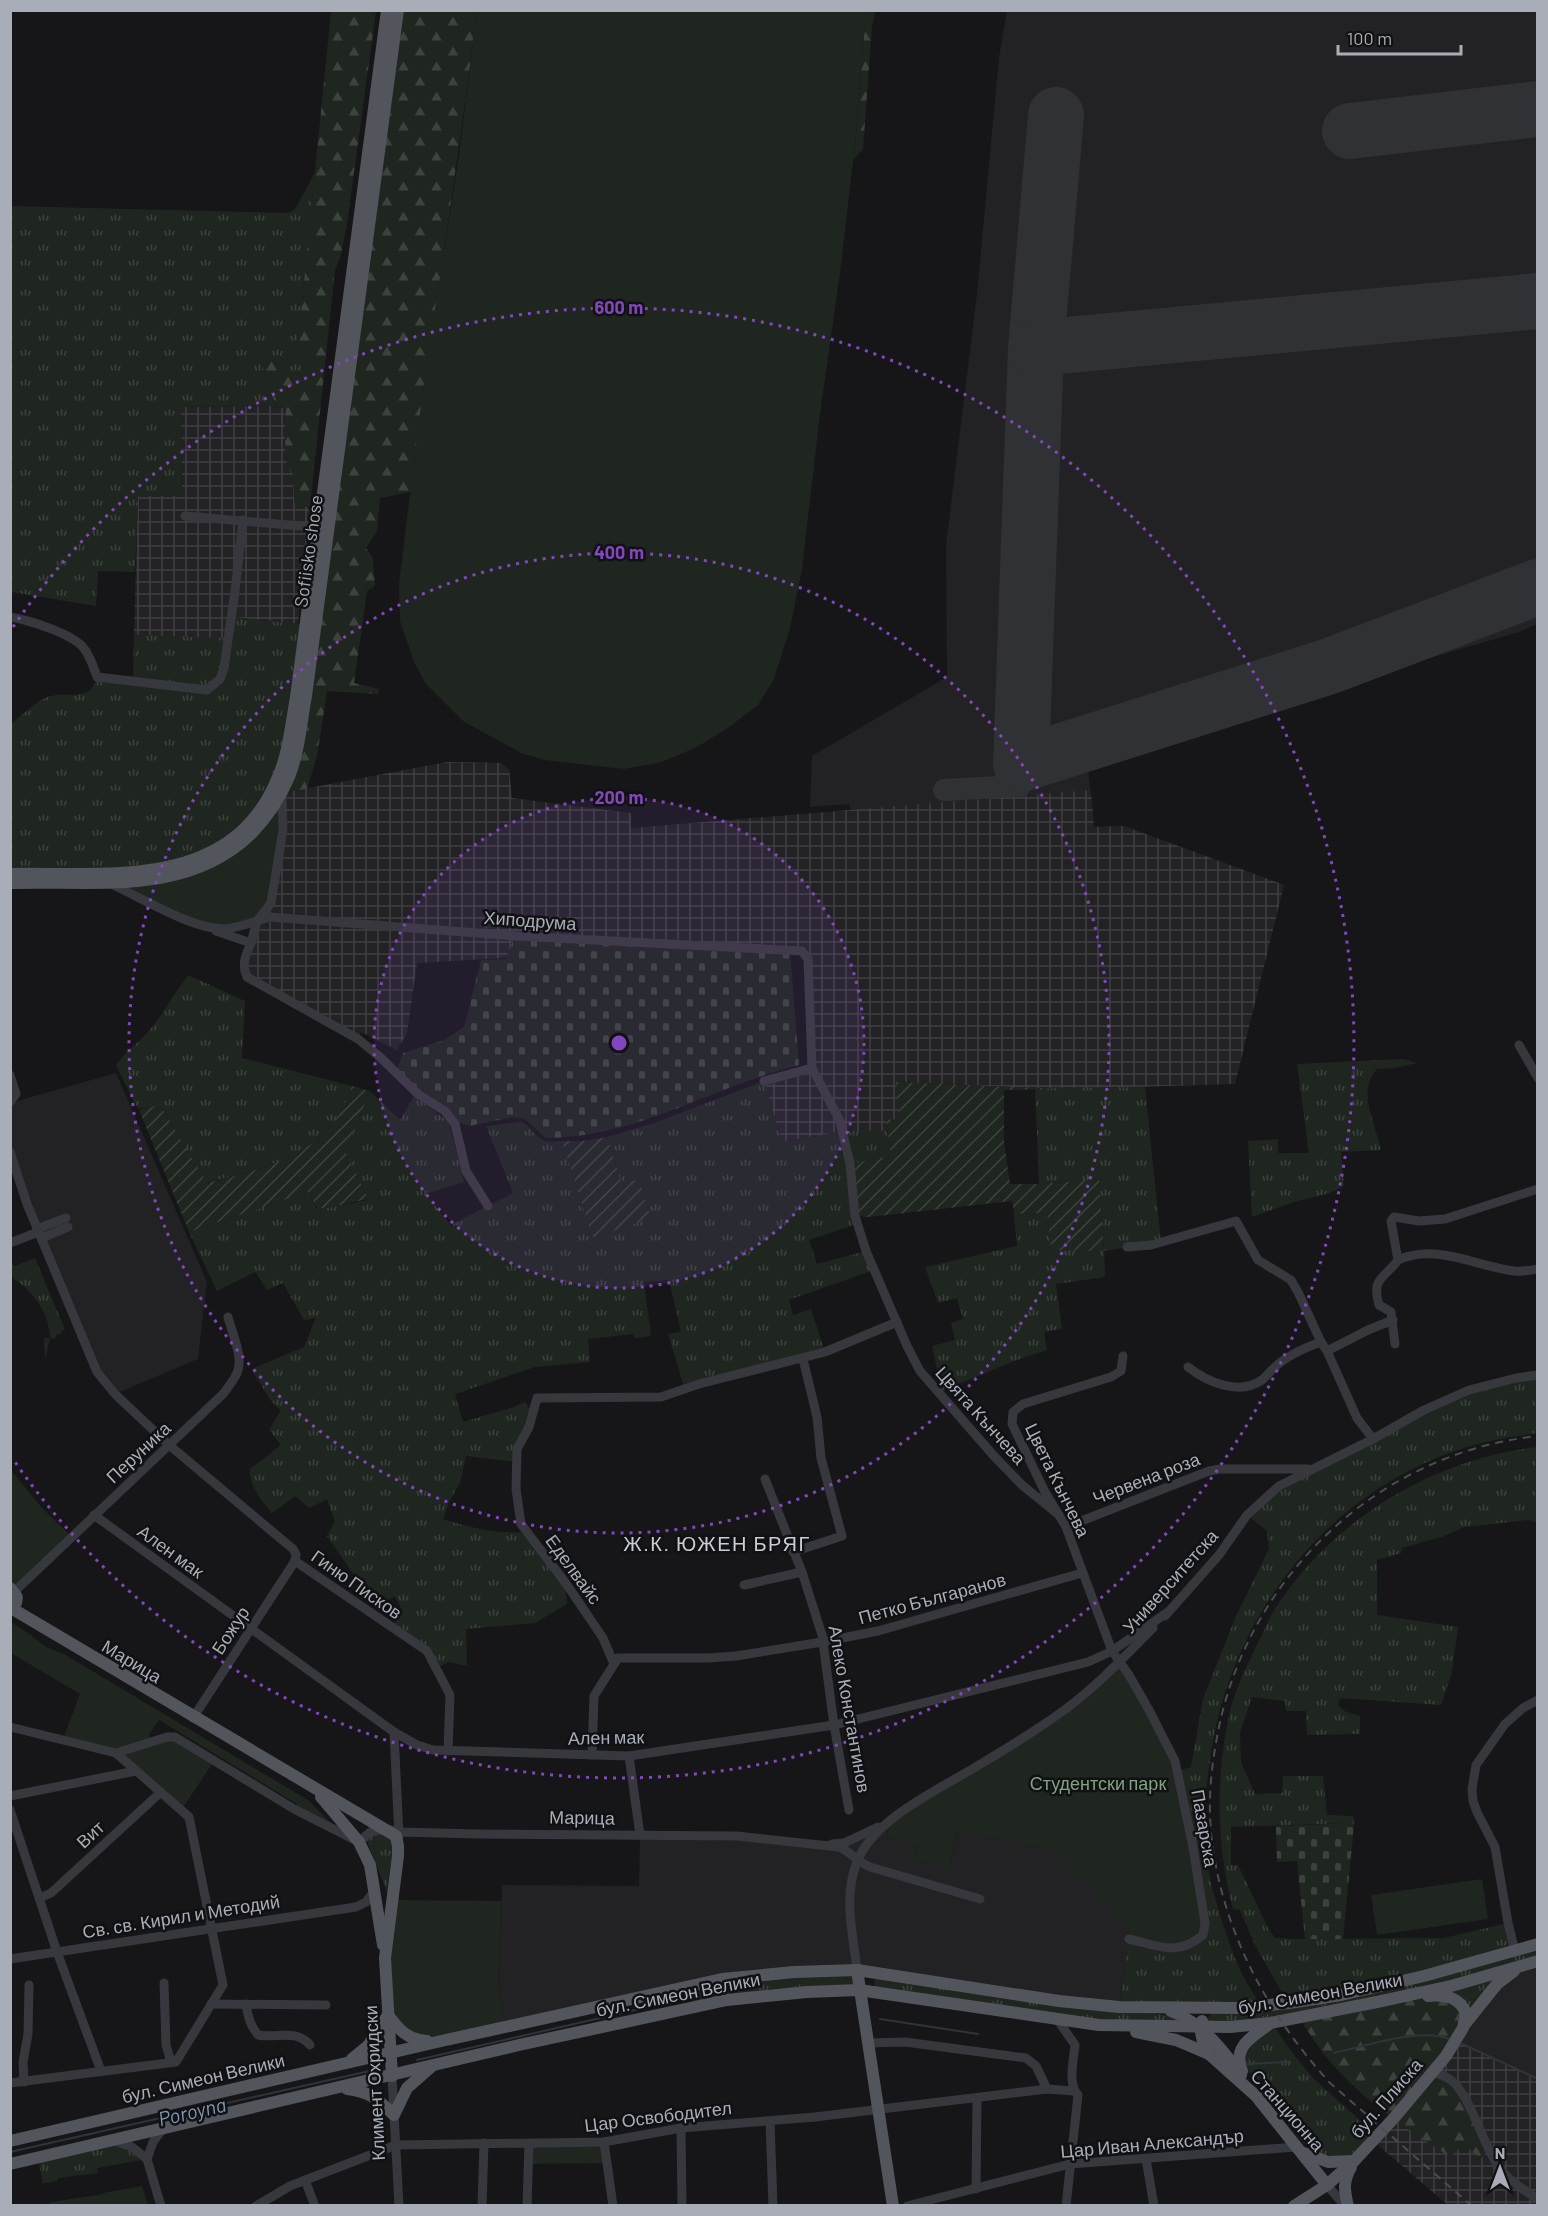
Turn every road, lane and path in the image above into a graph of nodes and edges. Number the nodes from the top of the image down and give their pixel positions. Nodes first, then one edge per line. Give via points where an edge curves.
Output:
1 (387, 10) edge
2 (398, 10) edge
3 (185, 516) dead end
4 (243, 520) junction
5 (324, 528) junction
6 (10, 617) edge
7 (282, 793) junction
8 (10, 874) edge
9 (109, 882) junction
10 (10, 883) edge
11 (271, 903) junction
12 (284, 917) junction
13 (257, 921) junction
14 (203, 927) junction
15 (251, 943) junction
16 (1519, 1045) dead end
17 (812, 1068) junction
18 (10, 1075) edge
19 (1538, 1078) edge
20 (764, 1081) dead end
21 (10, 1102) edge
22 (10, 1152) edge
23 (1538, 1188) edge
24 (488, 1206) dead end
25 (67, 1222) dead end
26 (39, 1233) junction
27 (10, 1243) edge
28 (1127, 1247) dead end
29 (1398, 1260) junction
30 (1538, 1269) edge
31 (228, 1317) dead end
32 (1393, 1320) junction
33 (897, 1322) junction
34 (1321, 1342) junction
35 (1395, 1344) dead end
36 (1327, 1351) junction
37 (1123, 1356) dead end
38 (803, 1359) junction
39 (1188, 1367) dead end
40 (1538, 1376) edge
41 (1373, 1439) junction
42 (169, 1445) junction
43 (1311, 1469) junction
44 (765, 1479) dead end
45 (94, 1515) junction
46 (1059, 1515) junction
47 (1066, 1527) junction
48 (793, 1552) junction
49 (295, 1561) junction
50 (802, 1572) junction
51 (1082, 1573) junction
52 (744, 1585) dead end
53 (13, 1600) edge
54 (1168, 1612) junction
55 (251, 1629) junction
56 (822, 1642) junction
57 (1112, 1651) junction
58 (1120, 1662) junction
59 (614, 1664) junction
60 (1538, 1700) edge
61 (193, 1718) junction
62 (834, 1725) junction
63 (10, 1727) edge
64 (394, 1732) junction
65 (448, 1751) junction
66 (116, 1753) junction
67 (592, 1755) junction
68 (629, 1756) junction
69 (136, 1771) junction
70 (312, 1788) junction
71 (161, 1792) junction
72 (10, 1796) edge
73 (10, 1810) edge
74 (849, 1810) dead end
75 (888, 1822) junction
76 (386, 1829) junction
77 (399, 1832) junction
78 (640, 1836) junction
79 (359, 1842) junction
80 (825, 1845) junction
81 (398, 1846) junction
82 (857, 1862) junction
83 (375, 1890) junction
84 (40, 1898) junction
85 (980, 1899) dead end
86 (356, 1907) junction
87 (378, 1922) junction
88 (212, 1928) junction
89 (1129, 1939) dead end
90 (1538, 1944) edge
91 (1515, 1951) junction
92 (57, 1952) junction
93 (385, 1958) junction
94 (10, 1959) edge
95 (1538, 1960) edge
96 (1524, 1965) junction
97 (857, 1970) junction
98 (164, 1983) dead end
99 (29, 1985) dead end
100 (223, 1985) junction
101 (859, 1990) junction
102 (1377, 2002) junction
103 (211, 2004) junction
104 (227, 2004) junction
105 (246, 2004) junction
106 (326, 2005) dead end
107 (1166, 2009) junction
108 (1214, 2009) junction
109 (388, 2014) junction
110 (1058, 2019) junction
111 (1270, 2023) junction
112 (1099, 2025) junction
113 (1200, 2028) junction
114 (1463, 2028) junction
115 (438, 2042) junction
116 (868, 2043) junction
117 (310, 2045) dead end
118 (391, 2052) junction
119 (1209, 2054) junction
120 (171, 2062) junction
121 (345, 2063) junction
122 (434, 2065) junction
123 (101, 2071) junction
124 (1434, 2072) junction
125 (392, 2076) junction
126 (24, 2082) junction
127 (10, 2083) edge
128 (340, 2089) junction
129 (1047, 2090) junction
130 (1074, 2091) junction
131 (1256, 2096) junction
132 (977, 2099) junction
133 (878, 2110) junction
134 (394, 2115) junction
135 (770, 2121) junction
136 (681, 2128) junction
137 (162, 2130) junction
138 (10, 2141) edge
139 (116, 2141) junction
140 (604, 2142) junction
141 (484, 2143) junction
142 (529, 2143) junction
143 (396, 2145) junction
144 (1299, 2149) junction
145 (147, 2159) junction
146 (1146, 2159) junction
147 (1355, 2160) junction
148 (10, 2164) edge
149 (1070, 2164) junction
150 (305, 2180) junction
151 (1327, 2185) junction
152 (976, 2189) junction
153 (1538, 2199) edge
154 (161, 2205) edge
155 (256, 2205) edge
156 (315, 2205) edge
157 (399, 2205) edge
158 (482, 2205) edge
159 (527, 2205) edge
160 (612, 2205) edge
161 (682, 2205) edge
162 (773, 2205) edge
163 (893, 2205) edge
164 (907, 2205) edge
165 (1066, 2205) edge
166 (1154, 2205) edge
167 (1294, 2205) edge
168 (1346, 2205) edge

1 - 5 main road, Sofiisko shose
2 - 5 main road, Sofiisko shose
3 - 4 street
4 - 5 street
4 - 6 street via 224,668 220,679 207,690 97,677 90,657 73,639
5 - 7 main road, Sofiisko shose via 306,696 295,758
5 - 8 main road, Sofiisko shose via 285,756 272,792 257,814 238,834 202,858 172,867
7 - 9 main road, Sofiisko shose via 243,842 212,862 165,878
7 - 11 street via 283,830
9 - 10 main road, Sofiisko shose
9 - 14 street
11 - 12 street via 274,911
11 - 13 street
12 - 13 street, Хиподрума
12 - 17 street, Хиподрума via 528,937 802,951 808,959
13 - 14 street, Хиподрума via 225,929
13 - 15 street
14 - 15 street
15 - 24 street via 244,970 247,977 358,1039 419,1095 445,1111 455,1124 466,1171
16 - 19 street
17 - 20 street
17 - 33 street via 840,1121 850,1164 855,1216
18 - 21 street via 15,1090
22 - 26 street, Гиню Писков
23 - 29 street via 1445,1219 1419,1221 1394,1217 1391,1221
25 - 26 street
26 - 27 street
26 - 42 street, Гиню Писков via 98,1372 115,1394
28 - 34 street via 1151,1245 1236,1221 1258,1260 1291,1280
29 - 30 street via 1431,1253 1516,1271
29 - 32 street via 1376,1286 1379,1305 1391,1312
31 - 42 street, Перуника via 239,1359 238,1373 224,1393
32 - 35 street
32 - 36 street
33 - 38 street
33 - 46 street, Цвята Кънчева via 920,1371 935,1391 1000,1463
34 - 36 street
34 - 39 street via 1303,1348 1250,1385 1218,1384 1201,1378
36 - 41 street via 1357,1418
37 - 46 street, Цвета Кънчева via 1121,1371 1111,1377 1023,1404 1013,1412 1012,1424
38 - 48 street via 817,1417 821,1458 842,1536
38 - 59 street, Еделвайс via 661,1397 537,1398 518,1449 516,1489 521,1524 603,1638
40 - 41 street, Университетска via 1469,1390
41 - 43 street, Университетска
42 - 45 street, Перуника
42 - 49 street, Гиню Писков via 293,1549
43 - 47 street, Червена роза via 1209,1471
43 - 54 street, Университетска via 1279,1486 1247,1515 1219,1555
44 - 48 street, Алеко Константинов
45 - 53 street, Перуника
45 - 55 street, Ален мак
46 - 47 street, Цвета Кънчева
47 - 51 street, Цвета Кънчева
48 - 50 street, Алеко Константинов
49 - 55 street, Божур
49 - 65 street, Гиню Писков via 427,1651 450,1695
50 - 52 street
50 - 56 street, Алеко Константинов
51 - 56 street, Петко Българанов via 878,1631
51 - 57 street, Цвета Кънчева
53 - 61 main road, Марица via 58,1637
54 - 57 street, Ален мак
54 - 58 street, Университетска
55 - 61 street, Божур
55 - 64 street, Ален мак
56 - 59 street, Петко Българанов via 708,1659 623,1657
56 - 62 street, Алеко Константинов
57 - 58 street, Пазарска
57 - 62 street, Ален мак via 1088,1662
58 - 75 street, Университетска via 1066,1708
58 - 89 street, Пазарска via 1175,1761 1205,1923 1203,1935 1182,1948
59 - 67 street via 594,1696
60 - 91 street via 1506,1724 1476,1765 1472,1788 1477,1812 1495,1847
61 - 70 main road, Марица
62 - 68 street, Ален мак
62 - 74 street, Алеко Константинов
63 - 66 street
64 - 65 street, Ален мак via 417,1746
64 - 77 street
65 - 67 street, Ален мак
66 - 69 street
66 - 79 street via 175,1737 294,1809
67 - 68 street, Ален мак
68 - 78 street
69 - 71 street
69 - 72 street
70 - 76 main road, Марица
70 - 79 main road, Марица
71 - 84 street, Вит via 51,1893
71 - 88 street via 189,1817
73 - 84 street
75 - 80 street via 844,1843
75 - 82 street, Университетска via 871,1838
76 - 77 street, Марица
76 - 79 street via 370,1832
76 - 81 main road via 396,1836
77 - 78 street, Марица
77 - 81 street
78 - 80 street, Марица via 737,1836
79 - 83 main road, Климент Охридски via 370,1865
80 - 82 street, Марица via 846,1851
81 - 93 main road, Климент Охридски
82 - 85 street, Марица
82 - 97 street via 850,1895
83 - 86 street via 371,1898
83 - 87 main road, Климент Охридски
84 - 92 street
86 - 87 street via 372,1912
86 - 88 street, Св. св. Кирил и Методий
87 - 93 main road, Климент Охридски
88 - 92 street, Св. св. Кирил и Методий
88 - 100 street
90 - 91 main road, бул. Симеон Велики
91 - 108 main road, бул. Симеон Велики via 1341,1995
92 - 94 street, Св. св. Кирил и Методий
92 - 123 street
93 - 109 main road, Климент Охридски
95 - 96 main road, бул. Симеон Велики
96 - 102 main road, бул. Симеон Велики
96 - 114 main road via 1497,1984
97 - 101 main road
97 - 107 main road, бул. Симеон Велики via 1059,2001
97 - 115 main road, бул. Симеон Велики via 722,1979
98 - 120 street via 166,2044
99 - 126 street
100 - 103 street
100 - 104 street
101 - 110 main road, бул. Симеон Велики
101 - 116 main road
101 - 122 main road, бул. Симеон Велики via 727,2000
102 - 111 main road, бул. Симеон Велики
102 - 114 main road via 1448,1996 1462,2005 1466,2013
103 - 104 street
103 - 120 street via 176,2062
104 - 105 street
105 - 106 street
105 - 117 street via 258,2035 294,2035
107 - 108 main road, бул. Симеон Велики
107 - 113 main road
108 - 113 main road
109 - 115 main road via 397,2028 412,2039
109 - 118 main road, Климент Охридски
109 - 121 main road via 368,2046
110 - 112 main road, бул. Симеон Велики
110 - 130 street via 1075,2045
111 - 113 main road, бул. Симеон Велики
111 - 131 main road via 1239,2051 1240,2069
112 - 113 main road, бул. Симеон Велики
112 - 119 main road via 1176,2040
113 - 119 main road, Станционна
113 - 131 main road
114 - 124 main road, бул. Плиска
115 - 118 main road, бул. Симеон Велики
116 - 129 street via 905,2042 1026,2058 1036,2066
116 - 133 main road
118 - 121 main road, бул. Симеон Велики
118 - 125 main road, Климент Охридски
119 - 131 main road, Станционна
120 - 123 street
121 - 138 main road, бул. Симеон Велики
122 - 125 main road, бул. Симеон Велики
122 - 134 main road via 407,2088
123 - 126 street
124 - 147 main road, бул. Плиска
124 - 153 street via 1452,2081 1463,2096 1500,2169
125 - 128 main road, бул. Симеон Велики
125 - 134 street, Климент Охридски
126 - 127 street
128 - 134 main road via 375,2097
128 - 137 main road, бул. Симеон Велики
129 - 130 street, Цар Освободител
129 - 132 street, Цар Освободител
130 - 149 street via 1078,2095
131 - 144 main road, Станционна
132 - 133 street, Цар Освободител
132 - 152 street
133 - 135 street, Цар Освободител
133 - 163 main road
134 - 143 street, Климент Охридски
135 - 136 street, Цар Освободител
135 - 162 street
136 - 140 street, Цар Освободител
136 - 161 street
137 - 139 main road, бул. Симеон Велики
137 - 145 street
139 - 145 street
139 - 148 main road, бул. Симеон Велики
140 - 142 street, Цар Освободител
140 - 160 street
141 - 142 street, Цар Освободител
141 - 143 street, Цар Освободител
141 - 158 street
142 - 159 street
143 - 150 street, Цар Освободител
143 - 157 street, Климент Охридски
144 - 146 street, Цар Иван Александър
144 - 147 main road via 1328,2162
144 - 151 main road, Станционна
145 - 154 street
146 - 149 street, Цар Иван Александър
146 - 166 street
147 - 151 main road, бул. Плиска
147 - 168 main road via 1346,2177
149 - 152 street, Цар Иван Александър
149 - 165 street
150 - 155 street, Цар Освободител
150 - 156 street
151 - 167 main road, бул. Плиска
151 - 168 street, Станционна
152 - 164 street, Цар Иван Александър

